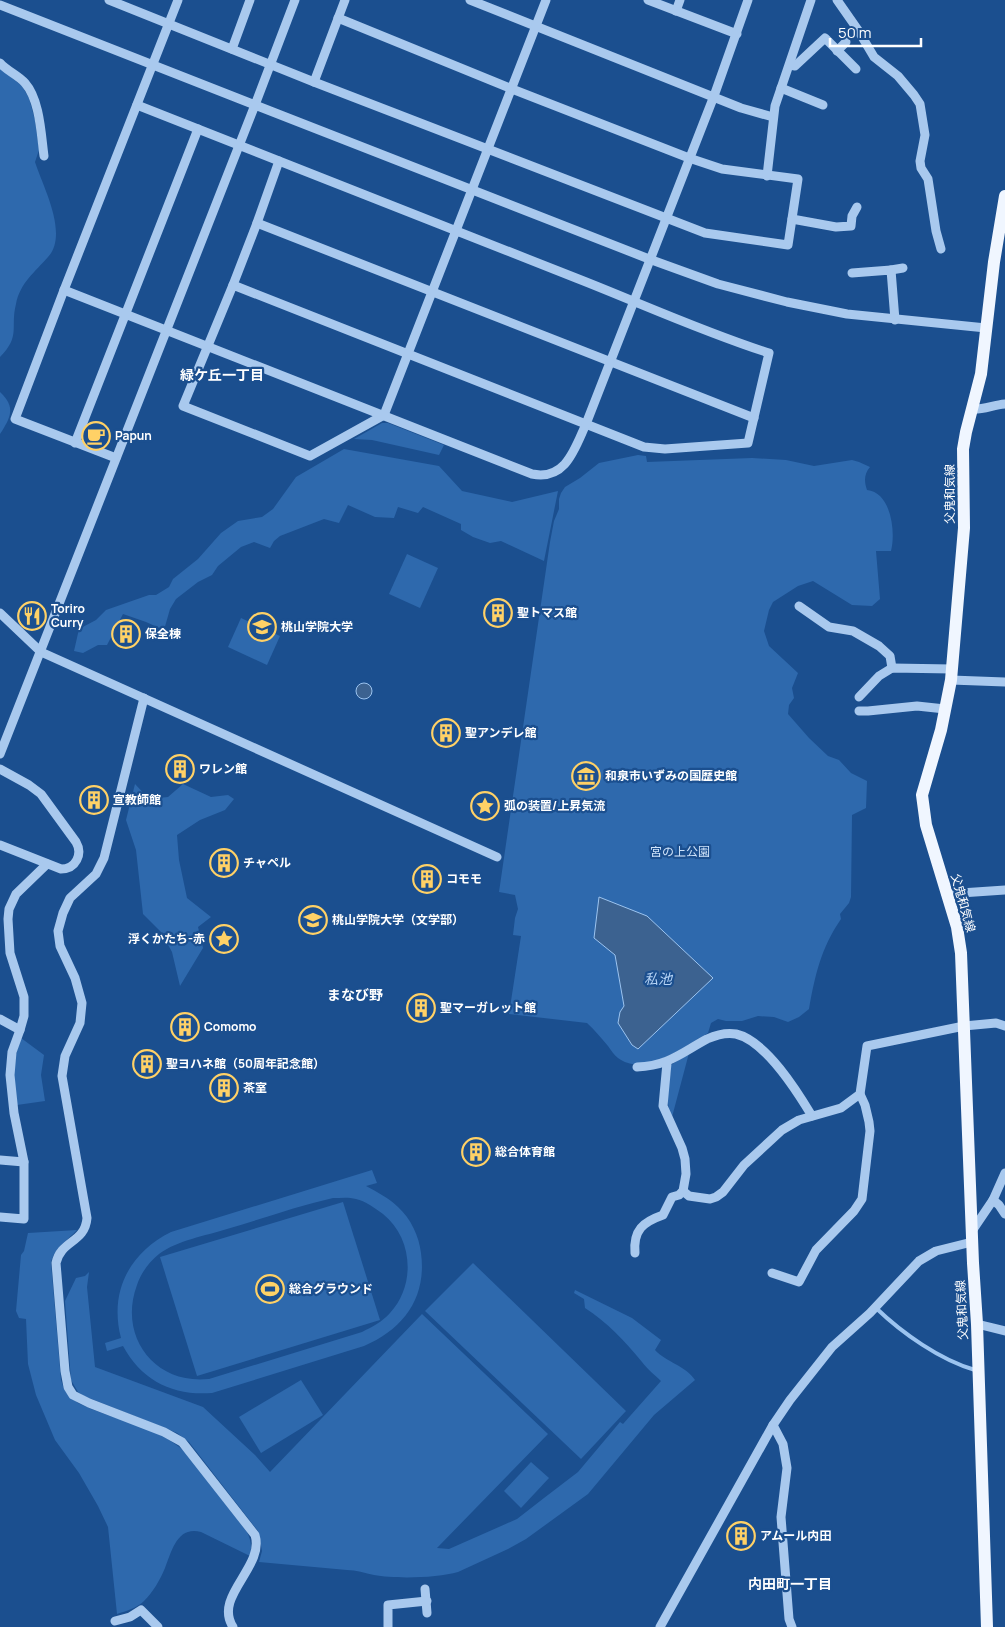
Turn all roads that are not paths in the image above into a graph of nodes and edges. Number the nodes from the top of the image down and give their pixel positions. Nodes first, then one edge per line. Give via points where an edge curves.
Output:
1 (109, 0) edge
2 (178, 0) edge
3 (250, 0) edge
4 (295, 0) edge
5 (345, 0) edge
6 (470, 0) edge
7 (546, 0) edge
8 (648, 0) edge
9 (680, 0) edge
10 (748, 0) edge
11 (811, 0) edge
12 (837, 0) edge
13 (0, 5) edge
14 (676, 11) junction
15 (338, 18) junction
16 (169, 23) junction
17 (537, 26) junction
18 (737, 34) junction
19 (846, 42) dead end
20 (232, 49) junction
21 (837, 50) junction
22 (0, 63) edge
23 (153, 65) junction
24 (271, 65) junction
25 (790, 65) junction
26 (856, 69) dead end
27 (314, 82) junction
28 (782, 88) junction
29 (512, 89) junction
30 (714, 96) junction
31 (823, 104) dead end
32 (137, 105) junction
33 (255, 105) junction
34 (773, 117) junction
35 (198, 129) junction
36 (239, 145) junction
37 (488, 150) junction
38 (44, 156) dead end
39 (689, 158) junction
40 (279, 161) junction
41 (767, 176) junction
42 (473, 190) junction
43 (1005, 196) edge
44 (857, 207) dead end
45 (665, 218) junction
46 (792, 220) junction
47 (258, 223) junction
48 (457, 232) junction
49 (941, 249) dead end
50 (649, 259) junction
51 (903, 268) dead end
52 (891, 270) junction
53 (852, 273) dead end
54 (233, 285) junction
55 (64, 290) junction
56 (432, 292) junction
57 (633, 300) junction
58 (125, 313) junction
59 (895, 320) junction
60 (986, 328) junction
61 (166, 329) junction
62 (208, 346) junction
63 (408, 354) junction
64 (610, 361) junction
65 (1005, 404) edge
66 (972, 409) junction
67 (384, 415) junction
68 (754, 418) junction
69 (586, 424) junction
70 (75, 443) junction
71 (116, 458) junction
72 (799, 606) dead end
73 (0, 613) edge
74 (41, 652) junction
75 (892, 668) junction
76 (951, 674) junction
77 (1005, 682) edge
78 (859, 697) dead end
79 (144, 698) junction
80 (945, 709) junction
81 (860, 710) dead end
82 (0, 754) edge
83 (0, 769) edge
84 (0, 845) edge
85 (497, 857) dead end
86 (47, 864) junction
87 (1005, 890) edge
88 (946, 894) junction
89 (0, 1019) edge
90 (964, 1026) junction
91 (1005, 1026) edge
92 (20, 1030) junction
93 (667, 1063) junction
94 (637, 1067) dead end
95 (860, 1094) junction
96 (812, 1116) junction
97 (0, 1160) edge
98 (24, 1162) junction
99 (1005, 1173) edge
100 (683, 1191) junction
101 (993, 1200) junction
102 (1005, 1214) edge
103 (0, 1217) edge
104 (972, 1237) junction
105 (635, 1253) dead end
106 (772, 1273) dead end
107 (977, 1324) junction
108 (1005, 1331) edge
109 (774, 1425) junction
110 (425, 1589) dead end
111 (426, 1601) junction
112 (427, 1613) dead end
113 (115, 1620) dead end
114 (158, 1627) edge
115 (233, 1627) edge
116 (388, 1627) edge
117 (660, 1627) edge
118 (792, 1627) edge
119 (987, 1627) edge

1 - 16 street
2 - 16 street
3 - 20 street
4 - 24 street
5 - 15 street
6 - 17 street
7 - 17 street
8 - 14 street
9 - 14 street
10 - 18 street
11 - 25 street
12 - 49 street via 874,58 898,76 920,104 925,135 921,168 928,179
13 - 23 street
14 - 18 street
15 - 27 street
15 - 29 street
16 - 20 street
16 - 23 street
17 - 29 street
17 - 30 street
18 - 30 street
19 - 21 street
20 - 24 street
21 - 25 street via 825,38 795,66
21 - 26 street
22 - 38 street via 29,89 38,114
23 - 32 street
23 - 33 street
24 - 27 street
24 - 33 street
25 - 28 street
27 - 37 street
28 - 31 street
28 - 34 street
29 - 37 street
29 - 39 street
30 - 34 street
30 - 39 street
32 - 35 street
32 - 55 street
33 - 36 street
33 - 42 street
34 - 41 street
35 - 36 street
35 - 58 street
36 - 40 street
36 - 61 street
37 - 42 street
37 - 45 street
39 - 41 street via 722,169
39 - 45 street
40 - 47 street
40 - 48 street
41 - 46 street via 798,179
42 - 48 street
42 - 50 street
43 - 60 main road, 父鬼和気線
44 - 46 street via 851,226 836,227
45 - 46 street via 705,233 788,245
45 - 50 street
47 - 54 street
47 - 56 street
48 - 56 street
48 - 57 street
50 - 57 street
50 - 59 street via 718,284 788,302
51 - 52 street
52 - 53 street
52 - 59 street
54 - 62 street
54 - 63 street
55 - 58 street
55 - 70 street via 15,419
56 - 63 street
56 - 64 street
57 - 64 street
57 - 68 street via 739,344 769,353
58 - 61 street
58 - 70 street
59 - 60 street
60 - 66 main road, 父鬼和気線 via 981,374
61 - 62 street
61 - 71 street
62 - 67 street
62 - 67 street via 183,406 310,456
63 - 67 street
63 - 69 street
64 - 68 street
64 - 69 street
65 - 66 street
66 - 76 main road, 父鬼和気線 via 963,450 964,528
67 - 69 street via 542,476 566,464
68 - 69 street via 748,443 665,449 644,446
70 - 71 street
71 - 74 street
72 - 75 street via 829,627 853,631 879,646 890,656
73 - 74 street
74 - 79 street
74 - 82 street
75 - 76 street
75 - 78 street via 879,676
76 - 77 street
76 - 80 main road, 父鬼和気線
79 - 85 street
79 - 115 street via 104,858 96,874 70,898 58,931 60,946 82,1003 80,1023 65,1056 62,1076 87,1218 82,1235 60,1252 56,1263 66,1380 73,1395 182,1442 255,1535 256,1553 230,1603 228,1612
80 - 81 street via 918,706
80 - 88 main road, 父鬼和気線 via 922,794 926,825
83 - 86 street via 41,794 78,847 77,860 72,867 61,870
84 - 86 street
86 - 92 street via 16,894 9,909 10,953 24,997
87 - 88 street
88 - 90 main road, 父鬼和気線 via 957,927 961,953
89 - 92 street
90 - 91 street via 996,1023
90 - 95 street via 867,1046
90 - 104 main road, 父鬼和気線
92 - 98 street via 12,1052 10,1075
93 - 94 street
93 - 96 street via 716,1035 738,1034 774,1062
93 - 100 street via 663,1106 685,1159
95 - 96 street via 841,1108
95 - 106 street via 870,1131 859,1206 816,1250 799,1282
96 - 100 street via 799,1120 778,1134 716,1197 689,1196
97 - 98 street
98 - 103 street via 24,1219
99 - 101 street
100 - 105 street via 672,1198 663,1215 646,1221 641,1227 635,1240
101 - 102 street
101 - 104 street
104 - 107 main road, 父鬼和気線
104 - 109 street via 919,1261 870,1313 832,1347
107 - 108 street
107 - 119 main road, 父鬼和気線
109 - 117 street
109 - 118 street via 783,1444 788,1468 781,1517
110 - 111 street
111 - 112 street
111 - 116 street via 388,1605
113 - 114 street via 141,1610

